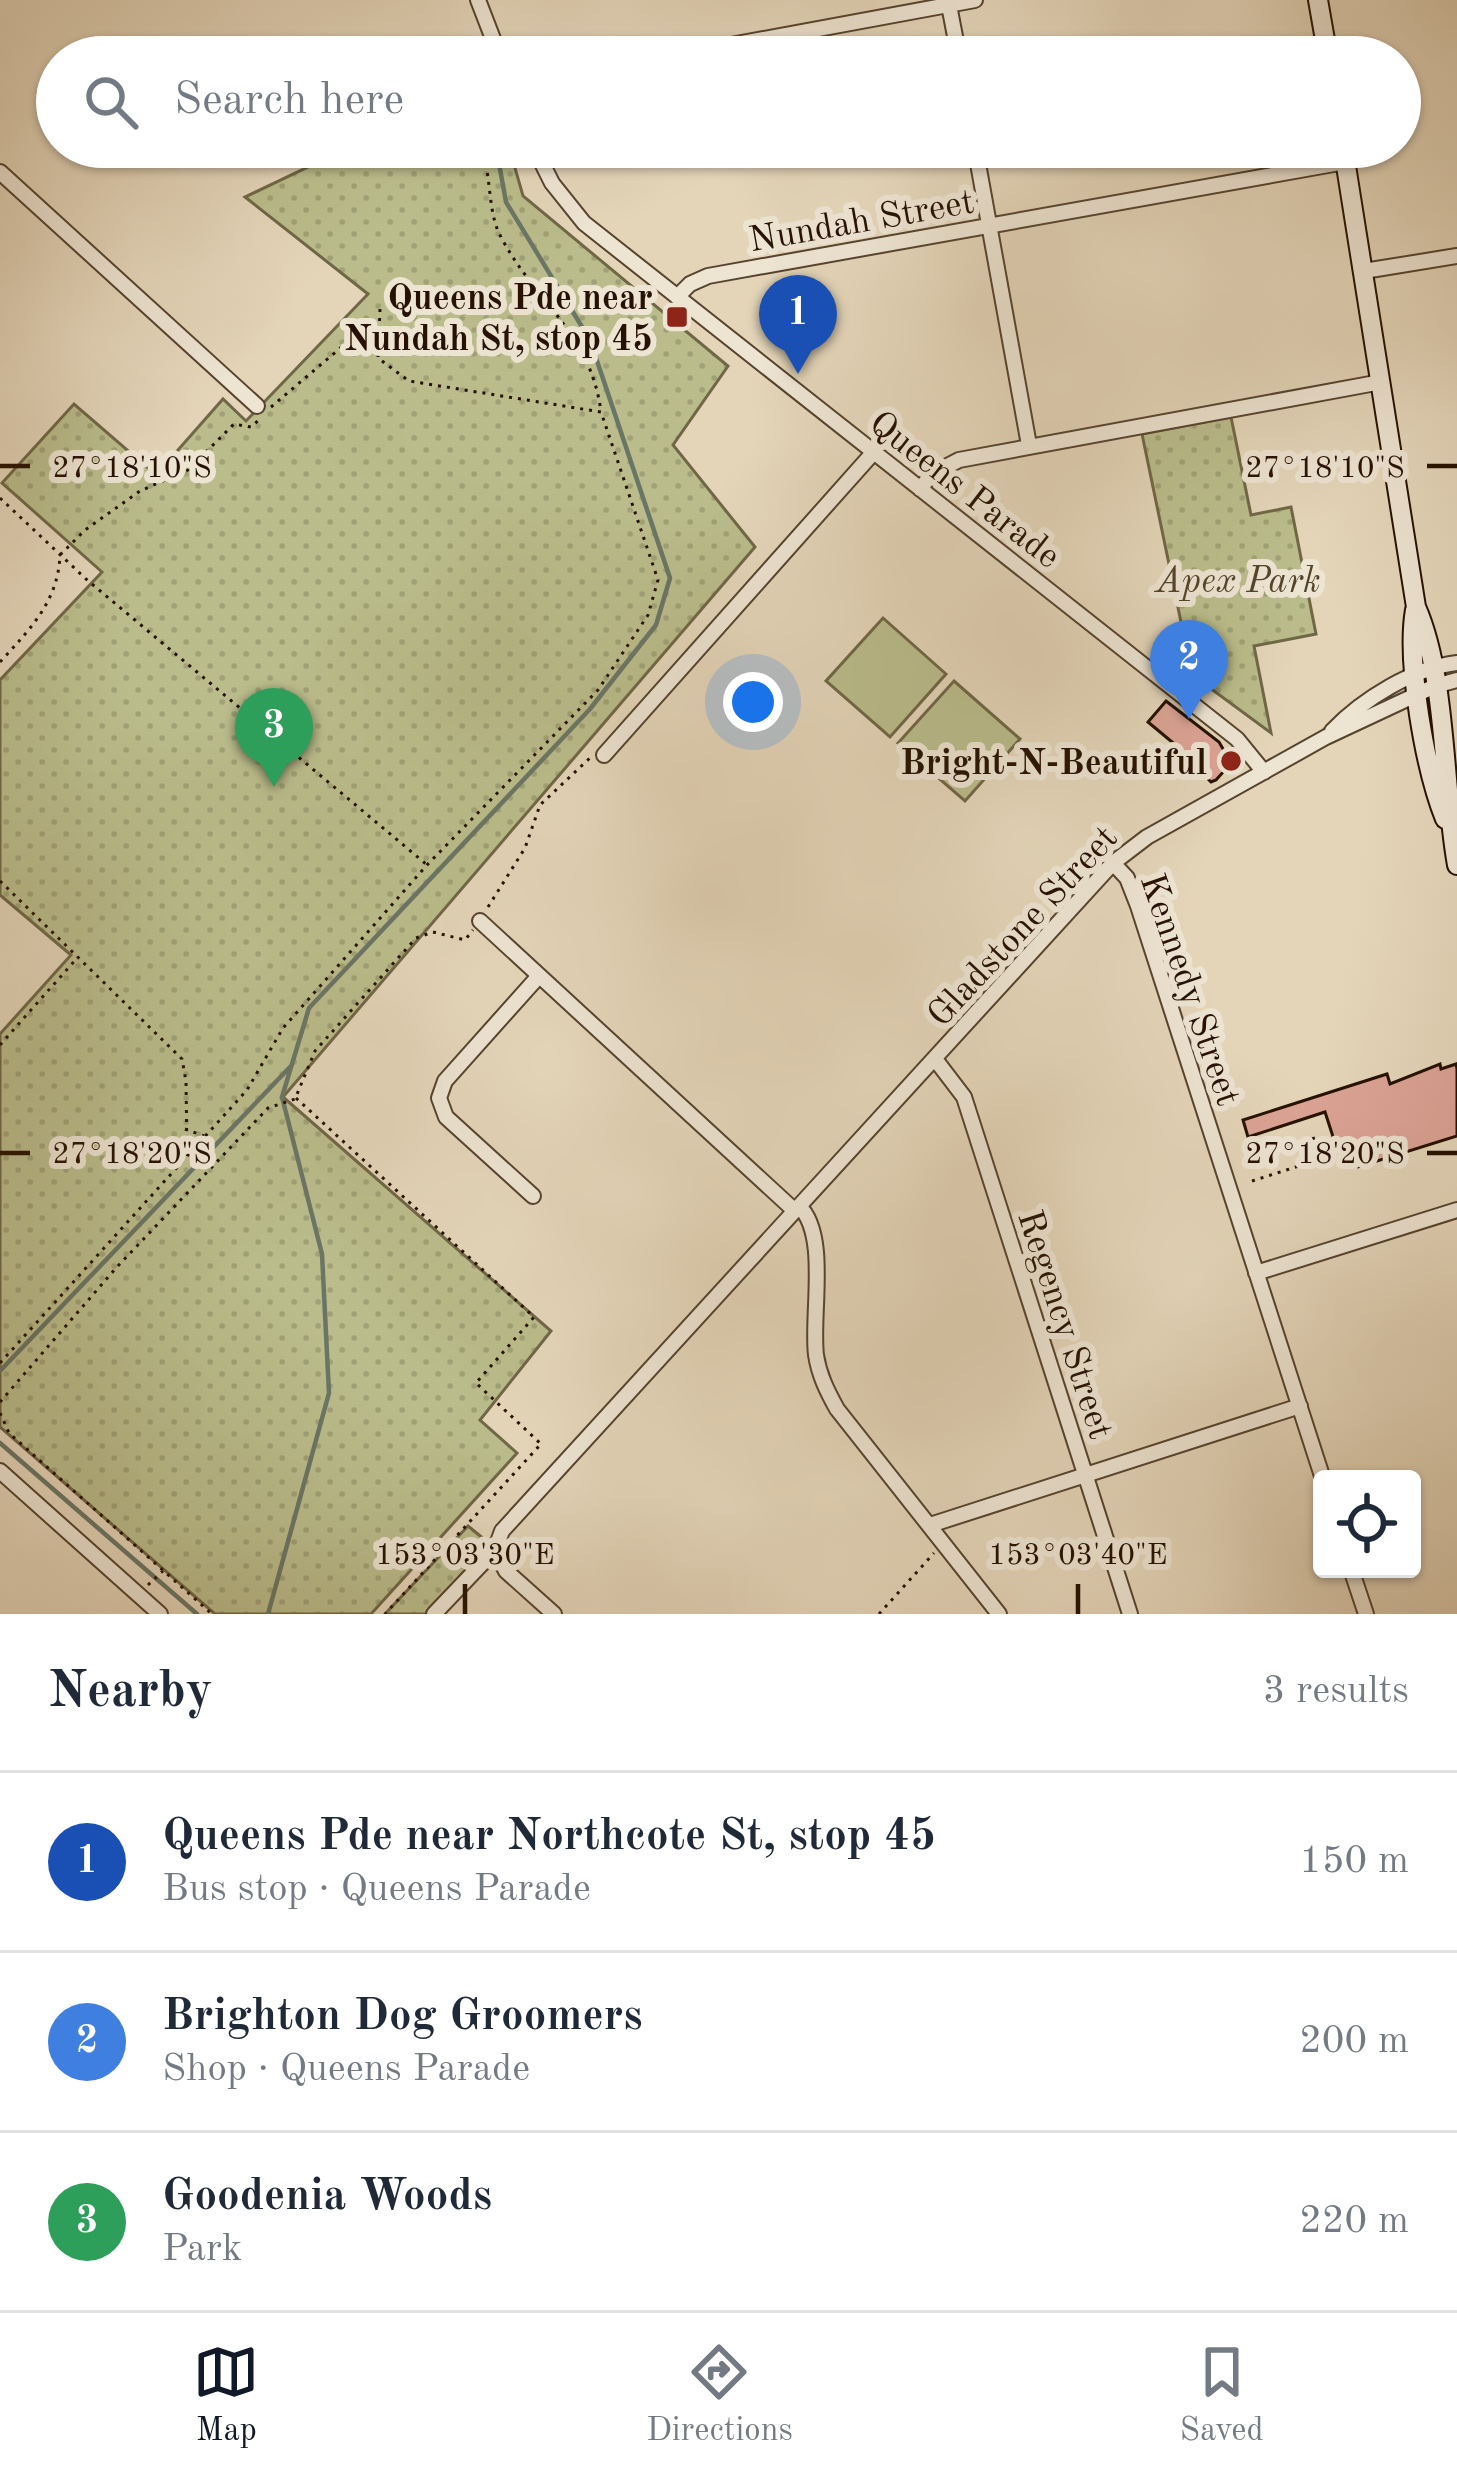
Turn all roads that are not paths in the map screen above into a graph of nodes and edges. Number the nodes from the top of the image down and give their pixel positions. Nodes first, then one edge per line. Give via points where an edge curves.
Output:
1 (478, 0) edge
2 (975, 0) edge
3 (1318, 0) edge
4 (949, 2) edge
5 (492, 36) edge
6 (773, 36) edge
7 (955, 36) edge
8 (1324, 36) edge
9 (546, 168) edge
10 (979, 168) edge
11 (1275, 168) edge
12 (1346, 168) edge
13 (0, 172) edge
14 (990, 226) junction
15 (1457, 256) edge
16 (1364, 271) junction
17 (677, 297) junction
18 (1381, 382) junction
19 (257, 406) dead end
20 (1029, 445) junction
21 (873, 453) junction
22 (920, 489) junction
23 (1457, 663) edge
24 (1425, 680) junction
25 (1457, 680) edge
26 (604, 755) road end
27 (1264, 772) junction
28 (1113, 862) junction
29 (1457, 865) edge
30 (480, 921) road end
31 (538, 977) junction
32 (935, 1059) junction
33 (533, 1196) dead end
34 (797, 1208) junction
35 (1457, 1210) edge
36 (1256, 1273) junction
37 (1300, 1406) junction
38 (1320, 1470) edge
39 (0, 1471) edge
40 (1086, 1476) junction
41 (930, 1526) junction
42 (496, 1550) junction
43 (1355, 1578) edge
44 (160, 1614) edge
45 (434, 1614) edge
46 (554, 1614) edge
47 (999, 1614) edge
48 (1130, 1614) edge
49 (1366, 1614) edge

1 - 5 street
2 - 4 street
3 - 8 main road
4 - 6 street
4 - 7 street
9 - 17 street, Queens Parade via 566,204
10 - 14 street
11 - 14 street, Nundah Street
12 - 16 main road
13 - 19 street
14 - 17 street, Nundah Street via 708,276
14 - 20 street
15 - 16 street
16 - 18 main road
17 - 21 street, Queens Parade
18 - 20 street
18 - 24 main road via 1424,624
20 - 22 street via 959,460
21 - 22 street, Queens Parade
21 - 26 street
22 - 27 street, Queens Parade via 1237,739
23 - 24 street
24 - 25 street
24 - 27 street, Gladstone Street
24 - 29 main road
27 - 28 street, Gladstone Street
28 - 32 street, Gladstone Street
28 - 36 street, Kennedy Street via 1138,906
30 - 31 street
31 - 33 street via 439,1098 446,1117
31 - 34 street
32 - 34 street, Gladstone Street
32 - 40 street, Regency Street via 964,1097
34 - 41 street via 814,1231 823,1383
34 - 42 street, Gladstone Street via 502,1531
35 - 36 street
36 - 37 street, Kennedy Street
37 - 38 street, Kennedy Street
37 - 40 street
39 - 44 street
40 - 41 street
40 - 48 street, Regency Street
41 - 47 street
42 - 45 street, Gladstone Street
42 - 46 street via 506,1571
43 - 49 street

